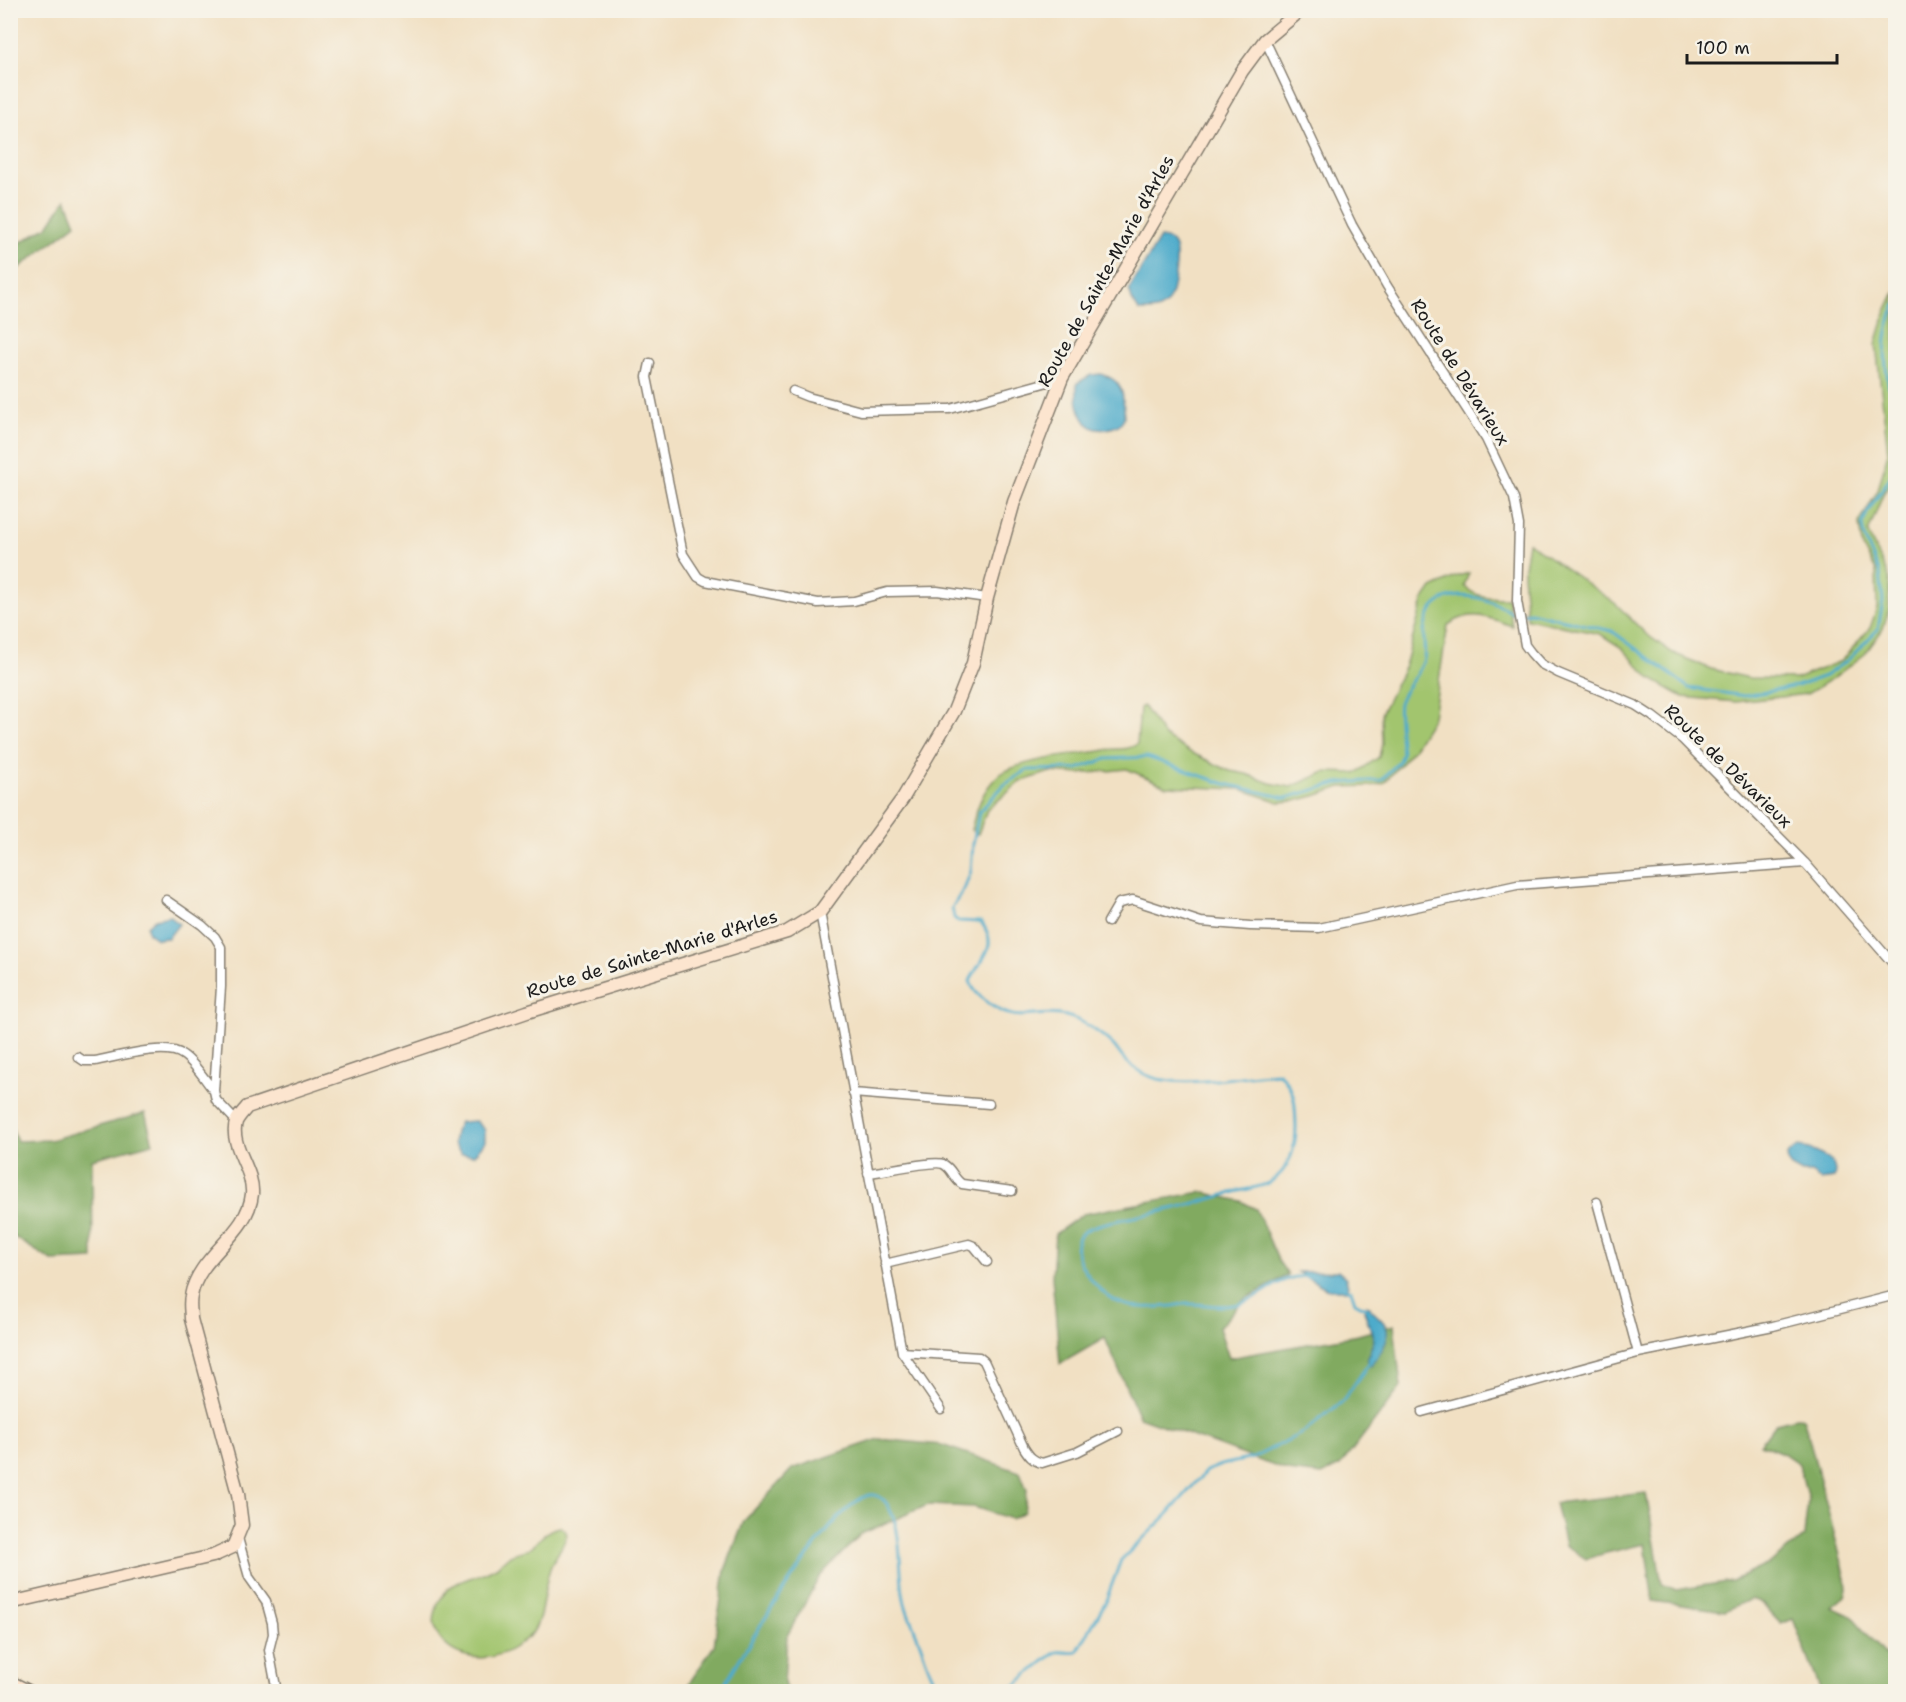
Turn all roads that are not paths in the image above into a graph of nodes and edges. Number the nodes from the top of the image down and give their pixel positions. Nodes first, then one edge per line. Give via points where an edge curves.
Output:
1 (1301, 10) edge
2 (1265, 40) junction
3 (650, 363) dead end
4 (1062, 378) junction
5 (793, 391) dead end
6 (987, 598) junction
7 (1805, 863) junction
8 (166, 900) dead end
9 (820, 912) junction
10 (1108, 922) dead end
11 (1896, 967) edge
12 (78, 1057) dead end
13 (214, 1091) junction
14 (853, 1093) junction
15 (989, 1104) dead end
16 (236, 1120) junction
17 (868, 1173) junction
18 (1012, 1191) dead end
19 (1597, 1202) dead end
20 (987, 1262) dead end
21 (885, 1264) junction
22 (1896, 1295) edge
23 (902, 1352) junction
24 (1638, 1353) junction
25 (941, 1409) dead end
26 (1422, 1412) dead end
27 (1118, 1431) dead end
28 (238, 1538) junction
29 (10, 1603) edge
30 (10, 1682) edge
31 (30, 1692) edge
32 (278, 1692) edge

1 - 2 main road, Route de Sainte-Marie d'Arles
2 - 4 main road, Route de Sainte-Marie d'Arles via 1242,71
2 - 7 street, Route de Dévarieux via 1352,225 1486,439 1514,498 1519,525 1516,601 1526,645 1540,664 1635,705 1682,739
3 - 6 street via 647,377 683,554 698,577 818,603 854,601 887,592 937,591
4 - 5 street via 942,410 861,411
4 - 6 main road, Route de Sainte-Marie d'Arles via 1014,502
6 - 9 main road, Route de Sainte-Marie d'Arles via 973,663 954,711 903,798
7 - 10 street via 1517,885 1319,928 1201,922 1133,900 1119,903
7 - 11 street, Route de Dévarieux
8 - 13 street via 202,925 221,947
9 - 14 street
9 - 16 main road, Route de Sainte-Marie d'Arles via 787,932 527,1012 247,1107
12 - 13 street via 95,1061 158,1050 176,1051 184,1055
13 - 16 street via 216,1100
14 - 15 street
14 - 17 street
16 - 28 main road via 237,1142 250,1174 248,1212 201,1271 190,1297 191,1319 238,1494 242,1525
17 - 18 street via 938,1163 950,1169 962,1184
17 - 21 street
19 - 24 street
20 - 21 street via 969,1244
21 - 23 street
22 - 24 street via 1773,1326
23 - 25 street
23 - 27 street via 979,1357 984,1361 1024,1448 1037,1462 1077,1452
24 - 26 street
28 - 29 main road via 233,1547 213,1556
28 - 32 street via 249,1577 266,1601 272,1623 269,1650
30 - 31 main road

